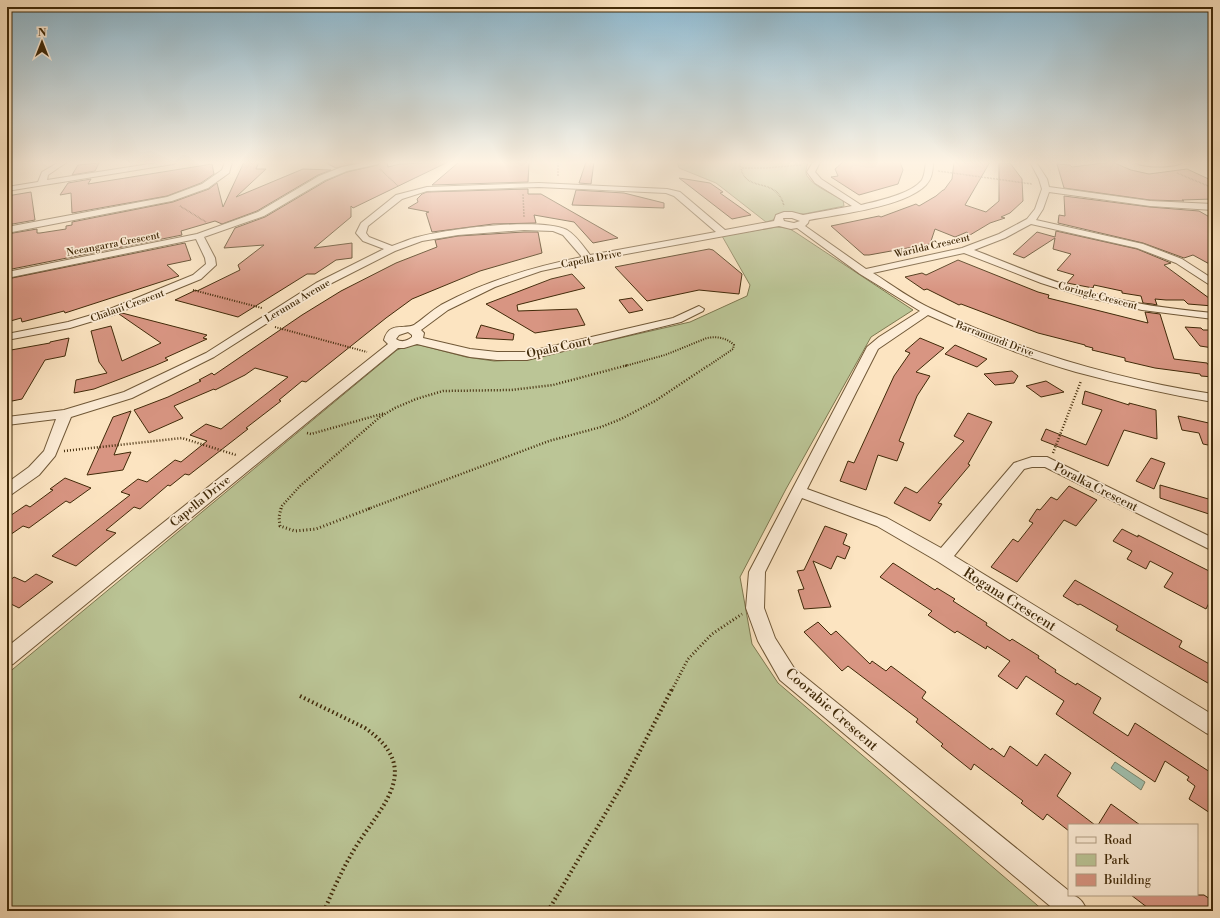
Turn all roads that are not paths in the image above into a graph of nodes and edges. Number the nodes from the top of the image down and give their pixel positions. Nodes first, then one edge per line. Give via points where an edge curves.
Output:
1 (138, 205) edge
2 (278, 205) edge
3 (389, 205) edge
4 (690, 205) edge
5 (856, 205) edge
6 (868, 205) edge
7 (1040, 205) edge
8 (1156, 205) edge
9 (859, 207) junction
10 (1213, 207) edge
11 (1030, 221) junction
12 (801, 222) junction
13 (7, 230) edge
14 (723, 233) junction
15 (199, 236) junction
16 (392, 248) junction
17 (965, 250) junction
18 (588, 258) junction
19 (864, 272) junction
20 (7, 275) edge
21 (1213, 284) edge
22 (699, 309) dead end
23 (926, 311) junction
24 (1213, 316) edge
25 (415, 335) junction
26 (7, 337) edge
27 (1213, 398) edge
28 (65, 414) junction
29 (7, 421) edge
30 (7, 490) edge
31 (798, 491) junction
32 (1213, 545) edge
33 (943, 557) junction
34 (7, 658) edge
35 (1213, 726) edge
36 (1075, 911) edge

1 - 13 street
2 - 15 street, Neeangarra Crescent via 261,214
3 - 16 street via 364,225 361,232 366,238
4 - 14 street
5 - 9 street
6 - 9 street
7 - 11 street, Warilda Crescent
8 - 10 street
9 - 12 street
11 - 17 street, Warilda Crescent via 1002,236
11 - 21 street via 1140,246 1179,261
12 - 14 street, Capella Drive via 796,216 784,215 779,217 780,223
12 - 19 street, Barramundi Drive
14 - 18 street, Capella Drive
15 - 20 street, Neeangarra Crescent
15 - 26 street, Chalani Crescent via 211,265 197,277 103,315
16 - 18 street, Lerunna Avenue via 420,239 458,232 524,227 554,228 566,233
16 - 28 street, Lerunna Avenue via 320,285 193,365 128,395
17 - 19 street, Warilda Crescent
17 - 24 street, Coringle Crescent via 1072,291 1133,306
18 - 25 street, Capella Drive via 538,269 491,285 444,308
19 - 23 street, Barramundi Drive
22 - 25 street, Opala Court via 677,320 527,356 470,353
23 - 27 street, Barramundi Drive via 994,340 1079,369 1170,391
23 - 31 street, Coorabie Crescent via 873,347
25 - 34 street, Capella Drive via 401,330 393,333 390,338 394,344
28 - 29 street, Lerunna Avenue
28 - 30 street via 50,453 34,471
31 - 33 street, Rogana Crescent via 882,522
31 - 36 street, Coorabie Crescent via 757,572 755,608 767,641 787,674
32 - 33 street, Poralka Crescent via 1047,462 1032,462 1019,466
33 - 35 street, Rogana Crescent

